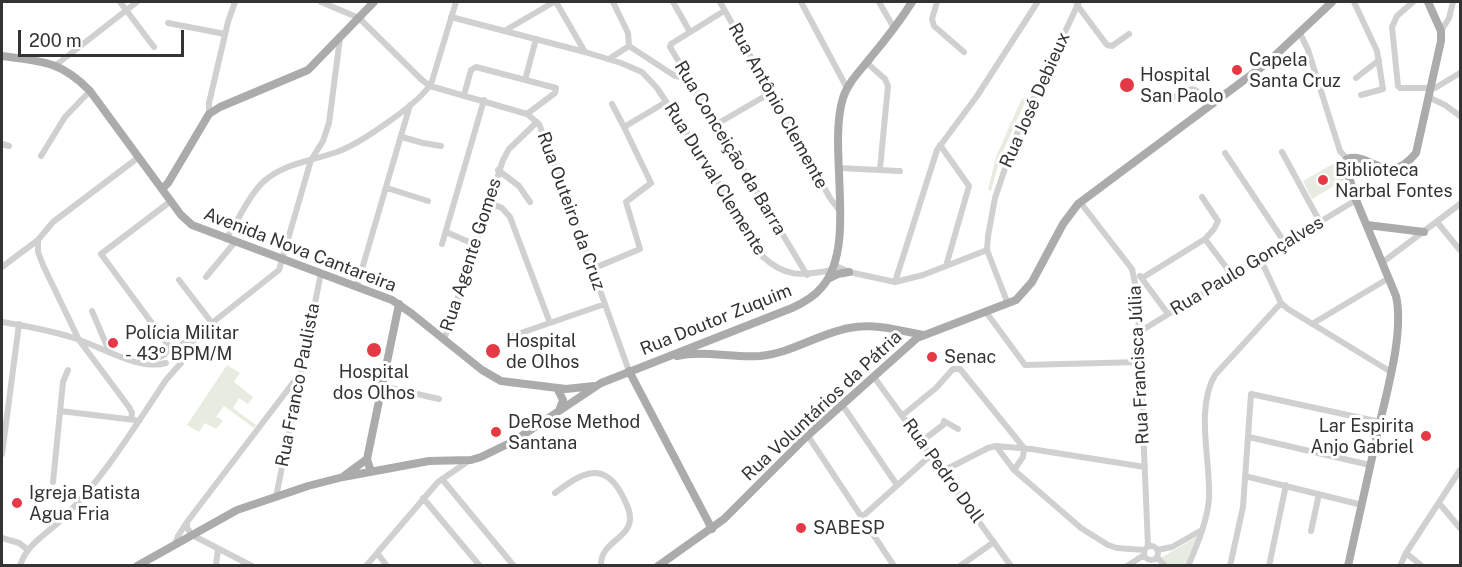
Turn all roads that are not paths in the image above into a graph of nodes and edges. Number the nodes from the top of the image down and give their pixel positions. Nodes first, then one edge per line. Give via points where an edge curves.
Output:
1 (120, 2) edge
2 (137, 2) edge
3 (235, 2) edge
4 (321, 2) edge
5 (374, 2) edge
6 (456, 2) edge
7 (555, 2) edge
8 (613, 2) edge
9 (672, 2) edge
10 (720, 2) edge
11 (801, 2) edge
12 (879, 2) edge
13 (912, 2) edge
14 (937, 2) edge
15 (1329, 2) edge
16 (1354, 2) edge
17 (1413, 2) edge
18 (1428, 2) edge
19 (1453, 2) edge
20 (1037, 3) edge
21 (1078, 3) edge
22 (126, 10) junction
23 (724, 11) junction
24 (452, 17) junction
25 (359, 18) junction
26 (168, 23) dead end
27 (894, 28) junction
28 (506, 30) junction
29 (1441, 30) junction
30 (690, 32) junction
31 (1300, 33) junction
32 (225, 34) junction
33 (1129, 34) dead end
34 (340, 38) junction
35 (536, 39) junction
36 (629, 46) junction
37 (154, 47) dead end
38 (585, 52) junction
39 (964, 52) dead end
40 (2, 56) edge
41 (609, 59) junction
42 (1378, 60) junction
43 (867, 63) junction
44 (56, 65) junction
45 (1461, 73) edge
46 (689, 78) junction
47 (1356, 78) dead end
48 (525, 80) junction
49 (430, 86) junction
50 (847, 88) junction
51 (90, 91) junction
52 (771, 92) junction
53 (1429, 92) junction
54 (1361, 94) dead end
55 (464, 95) junction
56 (1171, 99) dead end
57 (484, 100) junction
58 (666, 102) junction
59 (612, 104) dead end
60 (410, 105) junction
61 (1210, 105) junction
62 (209, 114) junction
63 (527, 114) junction
64 (1461, 116) edge
65 (537, 122) junction
66 (717, 124) junction
67 (624, 127) junction
68 (402, 137) junction
69 (2, 144) edge
70 (940, 145) junction
71 (9, 146) dead end
72 (441, 146) dead end
73 (1282, 152) dead end
74 (1225, 153) dead end
75 (41, 156) dead end
76 (139, 157) junction
77 (1347, 159) junction
78 (311, 160) junction
79 (839, 168) junction
80 (880, 169) junction
81 (498, 170) junction
82 (900, 171) dead end
83 (387, 188) junction
84 (162, 189) junction
85 (1202, 197) dead end
86 (1356, 200) junction
87 (171, 201) junction
88 (428, 201) dead end
89 (488, 202) junction
90 (530, 202) dead end
91 (1080, 202) junction
92 (1461, 204) edge
93 (839, 210) junction
94 (1320, 222) junction
95 (1437, 222) junction
96 (1367, 225) junction
97 (446, 232) junction
98 (1424, 232) junction
99 (226, 239) junction
100 (1204, 239) junction
101 (38, 240) junction
102 (235, 242) junction
103 (1285, 243) junction
104 (442, 244) dead end
105 (476, 245) junction
106 (987, 250) junction
107 (1461, 250) edge
108 (1260, 258) junction
109 (281, 259) junction
110 (1383, 262) junction
111 (946, 266) junction
112 (2, 267) edge
113 (833, 267) junction
114 (592, 269) junction
115 (1132, 269) junction
116 (849, 272) junction
117 (321, 273) junction
118 (807, 275) junction
119 (1232, 275) junction
120 (206, 277) dead end
121 (1142, 278) junction
122 (1389, 278) junction
123 (179, 280) dead end
124 (827, 280) junction
125 (895, 282) junction
126 (357, 286) junction
127 (1149, 287) junction
128 (1137, 292) junction
129 (1281, 303) junction
130 (399, 304) junction
131 (605, 304) junction
132 (1008, 304) junction
133 (92, 311) dead end
134 (986, 312) junction
135 (411, 313) junction
136 (1168, 314) junction
137 (397, 315) junction
138 (2, 322) edge
139 (212, 323) junction
140 (550, 323) junction
141 (19, 324) junction
142 (1312, 324) junction
143 (73, 327) junction
144 (893, 329) junction
145 (1139, 333) junction
146 (198, 334) junction
147 (923, 335) junction
148 (67, 336) junction
149 (512, 336) dead end
150 (79, 340) junction
151 (444, 340) junction
152 (902, 343) junction
153 (93, 345) junction
154 (173, 349) junction
155 (109, 351) junction
156 (90, 354) junction
157 (164, 355) junction
158 (669, 355) junction
159 (183, 358) junction
160 (1140, 362) junction
161 (144, 364) junction
162 (171, 366) junction
163 (68, 370) dead end
164 (629, 370) junction
165 (1391, 372) junction
166 (301, 374) junction
167 (874, 377) junction
168 (601, 383) junction
169 (382, 386) junction
170 (557, 388) junction
171 (440, 399) dead end
172 (843, 406) junction
173 (60, 411) junction
174 (558, 412) junction
175 (903, 416) junction
176 (135, 420) junction
177 (1380, 422) junction
178 (957, 429) dead end
179 (808, 435) junction
180 (1249, 437) junction
181 (922, 441) junction
182 (996, 446) junction
183 (1024, 448) junction
184 (2, 454) edge
185 (931, 454) junction
186 (367, 459) junction
187 (471, 460) junction
188 (439, 461) junction
189 (1370, 465) junction
190 (1144, 467) junction
191 (1014, 470) junction
192 (1461, 470) edge
193 (943, 471) junction
194 (371, 472) junction
195 (1245, 476) junction
196 (343, 477) junction
197 (444, 477) junction
198 (53, 482) dead end
199 (897, 485) junction
200 (1286, 485) junction
201 (555, 493) dead end
202 (1319, 494) junction
203 (276, 496) junction
204 (423, 498) junction
205 (1439, 503) junction
206 (1362, 505) junction
207 (862, 517) junction
208 (187, 522) junction
209 (712, 528) junction
210 (1461, 528) edge
211 (1202, 530) junction
212 (1311, 531) dead end
213 (192, 535) junction
214 (2, 538) edge
215 (994, 542) junction
216 (174, 546) junction
217 (27, 549) junction
218 (218, 549) junction
219 (1157, 553) junction
220 (1406, 553) junction
221 (378, 554) junction
222 (1147, 555) edge
223 (252, 565) edge
224 (20, 566) edge
225 (137, 566) edge
226 (216, 566) edge
227 (366, 566) edge
228 (387, 566) edge
229 (480, 566) edge
230 (514, 566) edge
231 (602, 566) edge
232 (658, 566) edge
233 (894, 566) edge
234 (960, 566) edge
235 (1011, 566) edge
236 (1127, 566) edge
237 (1165, 566) edge
238 (1188, 566) edge
239 (1230, 566) edge
240 (1269, 566) edge
241 (1348, 566) edge
242 (1400, 566) edge
243 (1422, 566) edge

1 - 22 street
2 - 22 street
3 - 32 street
4 - 25 street, Rua Outeiro da Cruz
5 - 25 main road
6 - 24 street
7 - 28 street
7 - 38 street
8 - 36 street via 628,33
9 - 30 street
10 - 23 street, Rua Antônio Clemente
11 - 50 street
12 - 27 street
13 - 27 main road, Rua Doutor Zuquim
14 - 39 street via 934,26
15 - 31 main road, Rua Voluntários da Pátria
16 - 42 street
17 - 53 street via 1392,27 1398,86
18 - 29 main road
19 - 29 street
20 - 70 street
21 - 33 street via 1107,45 1112,46
21 - 106 street, Rua José Debieux via 1007,160 995,198
22 - 37 street
22 - 44 street
23 - 30 street, Rua Conceição da Barra
23 - 52 street, Rua Antônio Clemente
24 - 28 street, Rua Durval Clemente
24 - 49 street
25 - 34 main road
25 - 49 street, Rua Outeiro da Cruz
26 - 32 street
27 - 43 main road, Rua Doutor Zuquim
28 - 35 street, Rua Durval Clemente
29 - 53 main road
30 - 46 street, Rua Conceição da Barra via 669,46
31 - 61 main road, Rua Voluntários da Pátria
31 - 77 street via 1340,151
32 - 62 street
34 - 62 main road via 308,70
34 - 78 street via 329,123
35 - 38 street, Rua Durval Clemente
35 - 48 street
36 - 41 street
36 - 46 street, Rua Durval Clemente via 675,76
38 - 41 street, Rua Durval Clemente
40 - 44 main road, Avenida Nova Cantareira
41 - 58 street, Rua Durval Clemente via 642,72
42 - 47 street
42 - 54 street via 1383,89
43 - 50 main road, Rua Doutor Zuquim
43 - 80 street via 888,86
44 - 51 main road, Avenida Nova Cantareira
45 - 53 street
46 - 66 street, Rua Conceição da Barra
48 - 55 street via 474,67
48 - 63 street via 557,90
49 - 55 street, Rua Outeiro da Cruz
49 - 60 street
50 - 79 main road, Rua Doutor Zuquim via 840,116
51 - 75 street via 65,117
51 - 76 main road, Avenida Nova Cantareira
52 - 66 street
52 - 93 street, Rua Antônio Clemente
53 - 64 street
53 - 77 main road via 1416,153 1410,161 1391,169 1355,157
55 - 57 street, Rua Outeiro da Cruz
56 - 61 street via 1193,88
57 - 63 street, Rua Outeiro da Cruz
57 - 97 street
58 - 67 street
58 - 118 street, Rua Durval Clemente via 761,255 789,273
59 - 67 street
60 - 68 street
60 - 78 street via 353,145
61 - 91 main road, Rua Voluntários da Pátria
62 - 84 main road
63 - 65 street, Rua Outeiro da Cruz
65 - 81 street, Rua Agente Gomes via 509,149
65 - 114 street, Rua Outeiro da Cruz
66 - 118 street, Rua Conceição da Barra
67 - 114 street via 651,183 626,202 640,249
68 - 72 street
68 - 83 street
69 - 71 street
70 - 111 street via 969,186
70 - 125 street
73 - 94 street
74 - 103 street
76 - 84 main road, Avenida Nova Cantareira
76 - 101 street via 53,222
77 - 86 main road via 1345,164
78 - 99 street via 292,165 263,181
78 - 109 street
79 - 80 street
79 - 93 main road, Rua Doutor Zuquim
80 - 82 street
81 - 89 street, Rua Agente Gomes
81 - 90 street, Rua Agente Gomes via 519,186
83 - 88 street
83 - 126 street
84 - 87 main road, Avenida Nova Cantareira
85 - 100 street via 1218,221
86 - 94 street, Rua Paulo Gonçalves
86 - 96 main road
87 - 99 main road, Avenida Nova Cantareira via 189,223
87 - 154 street via 102,254
89 - 105 street, Rua Agente Gomes
89 - 140 street via 510,217
91 - 115 street, Rua Francisca Júlia
91 - 132 main road, Rua Voluntários da Pátria via 1032,282
92 - 95 street
93 - 113 main road, Rua Doutor Zuquim
94 - 103 street, Rua Paulo Gonçalves
95 - 98 street
95 - 107 street
96 - 98 main road
96 - 110 main road
97 - 104 street
97 - 105 street
98 - 110 street
99 - 102 main road, Avenida Nova Cantareira
100 - 119 street
100 - 121 street
101 - 112 street
101 - 143 street via 43,265
102 - 109 main road, Avenida Nova Cantareira
102 - 120 street
103 - 108 street, Rua Paulo Gonçalves
105 - 151 street, Rua Agente Gomes
106 - 111 street
106 - 132 street, Rua José Debieux
108 - 119 street, Rua Paulo Gonçalves
108 - 129 street
109 - 117 main road, Avenida Nova Cantareira
109 - 139 street via 279,270
110 - 122 main road
111 - 125 street
113 - 116 street
113 - 118 street, Rua Durval Clemente
113 - 124 main road, Rua Doutor Zuquim
114 - 131 street, Rua Outeiro da Cruz
115 - 121 street
115 - 128 street, Rua Francisca Júlia
116 - 124 main road
116 - 125 street
117 - 126 main road, Avenida Nova Cantareira
117 - 166 street, Rua Franco Paulista
119 - 136 street, Rua Paulo Gonçalves
121 - 127 street
122 - 142 street
122 - 165 main road via 1398,306
123 - 139 street
124 - 158 main road, Rua Doutor Zuquim via 799,304
126 - 130 main road, Avenida Nova Cantareira
127 - 128 street
127 - 136 street
128 - 145 street, Rua Francisca Júlia
129 - 142 street
129 - 211 street via 1209,384 1205,407 1209,497
130 - 135 main road, Avenida Nova Cantareira
130 - 137 main road
131 - 140 street
131 - 164 street, Rua Outeiro da Cruz
132 - 134 main road, Rua Voluntários da Pátria
133 - 155 street
134 - 147 main road, Rua Voluntários da Pátria
134 - 160 street via 1028,366
135 - 137 main road
135 - 151 main road, Avenida Nova Cantareira
136 - 145 street, Rua Paulo Gonçalves
137 - 169 main road
138 - 141 street
139 - 146 street
140 - 149 street
141 - 148 street
141 - 184 street
142 - 165 street
143 - 148 street
143 - 150 street
144 - 147 main road
144 - 152 main road
144 - 158 main road via 851,327 761,356
145 - 160 street, Rua Francisca Júlia
146 - 154 street
146 - 159 street
147 - 152 main road, Rua Voluntários da Pátria
148 - 150 street
150 - 153 street
150 - 156 street
151 - 170 main road, Avenida Nova Cantareira via 501,381
152 - 167 main road, Rua Voluntários da Pátria
153 - 155 street
153 - 156 street
154 - 157 street
154 - 159 street
155 - 161 street
156 - 176 street
157 - 161 street
157 - 162 street
158 - 164 main road, Rua Doutor Zuquim
159 - 162 street via 181,363
160 - 190 street, Rua Francisca Júlia
161 - 162 street
162 - 176 street via 166,380
163 - 173 street
164 - 168 main road, Rua Doutor Zuquim
164 - 209 main road
165 - 177 main road
166 - 203 street, Rua Franco Paulista
166 - 208 street
167 - 172 main road, Rua Voluntários da Pátria
167 - 175 street, Rua Pedro Doll
168 - 170 main road, Avenida Nova Cantareira
168 - 174 main road, Rua Doutor Zuquim
169 - 171 street
169 - 186 main road
170 - 174 main road via 562,400
172 - 179 main road, Rua Voluntários da Pátria
172 - 199 street
173 - 176 street
173 - 198 street
174 - 187 main road, Rua Doutor Zuquim via 507,446
175 - 181 street, Rua Pedro Doll
175 - 183 street via 958,368
176 - 217 street via 90,488
177 - 180 street via 1251,394
177 - 189 main road
178 - 181 street via 944,421
179 - 207 street
179 - 209 main road, Rua Voluntários da Pátria
180 - 189 street
180 - 195 street
181 - 185 street, Rua Pedro Doll
182 - 183 street
182 - 191 street
182 - 193 street
183 - 190 street
183 - 191 street via 1023,458
185 - 193 street, Rua Pedro Doll
185 - 199 street
186 - 194 main road
186 - 196 main road
187 - 188 main road, Rua Doutor Zuquim
187 - 197 street
188 - 194 main road, Rua Doutor Zuquim
188 - 197 street
189 - 206 main road
190 - 222 street, Rua Francisca Júlia
191 - 222 street via 1096,539
192 - 205 street
193 - 215 street, Rua Pedro Doll
194 - 196 main road, Rua Doutor Zuquim
195 - 200 street
195 - 239 street via 1243,507
196 - 203 main road, Rua Doutor Zuquim
197 - 204 street
197 - 230 street
199 - 207 street
200 - 202 street
200 - 240 street
201 - 231 street via 589,472 609,477 620,492 630,521 605,549
202 - 206 street
202 - 212 street
203 - 213 main road, Rua Doutor Zuquim via 237,510
204 - 221 street
204 - 229 street
205 - 210 street
205 - 220 street
206 - 241 main road
207 - 233 street
208 - 213 street
208 - 216 street
209 - 232 main road, Rua Voluntários da Pátria
211 - 219 street
211 - 238 street
213 - 216 main road, Rua Doutor Zuquim
213 - 218 street
214 - 217 street
215 - 234 street
215 - 235 street, Rua Pedro Doll
216 - 225 main road, Rua Doutor Zuquim
217 - 224 street
218 - 223 street
218 - 226 street
219 - 222 street via 1152,560
219 - 222 street via 1154,546
219 - 237 street
220 - 242 street
220 - 243 street
221 - 227 street
221 - 228 street
222 - 236 street

